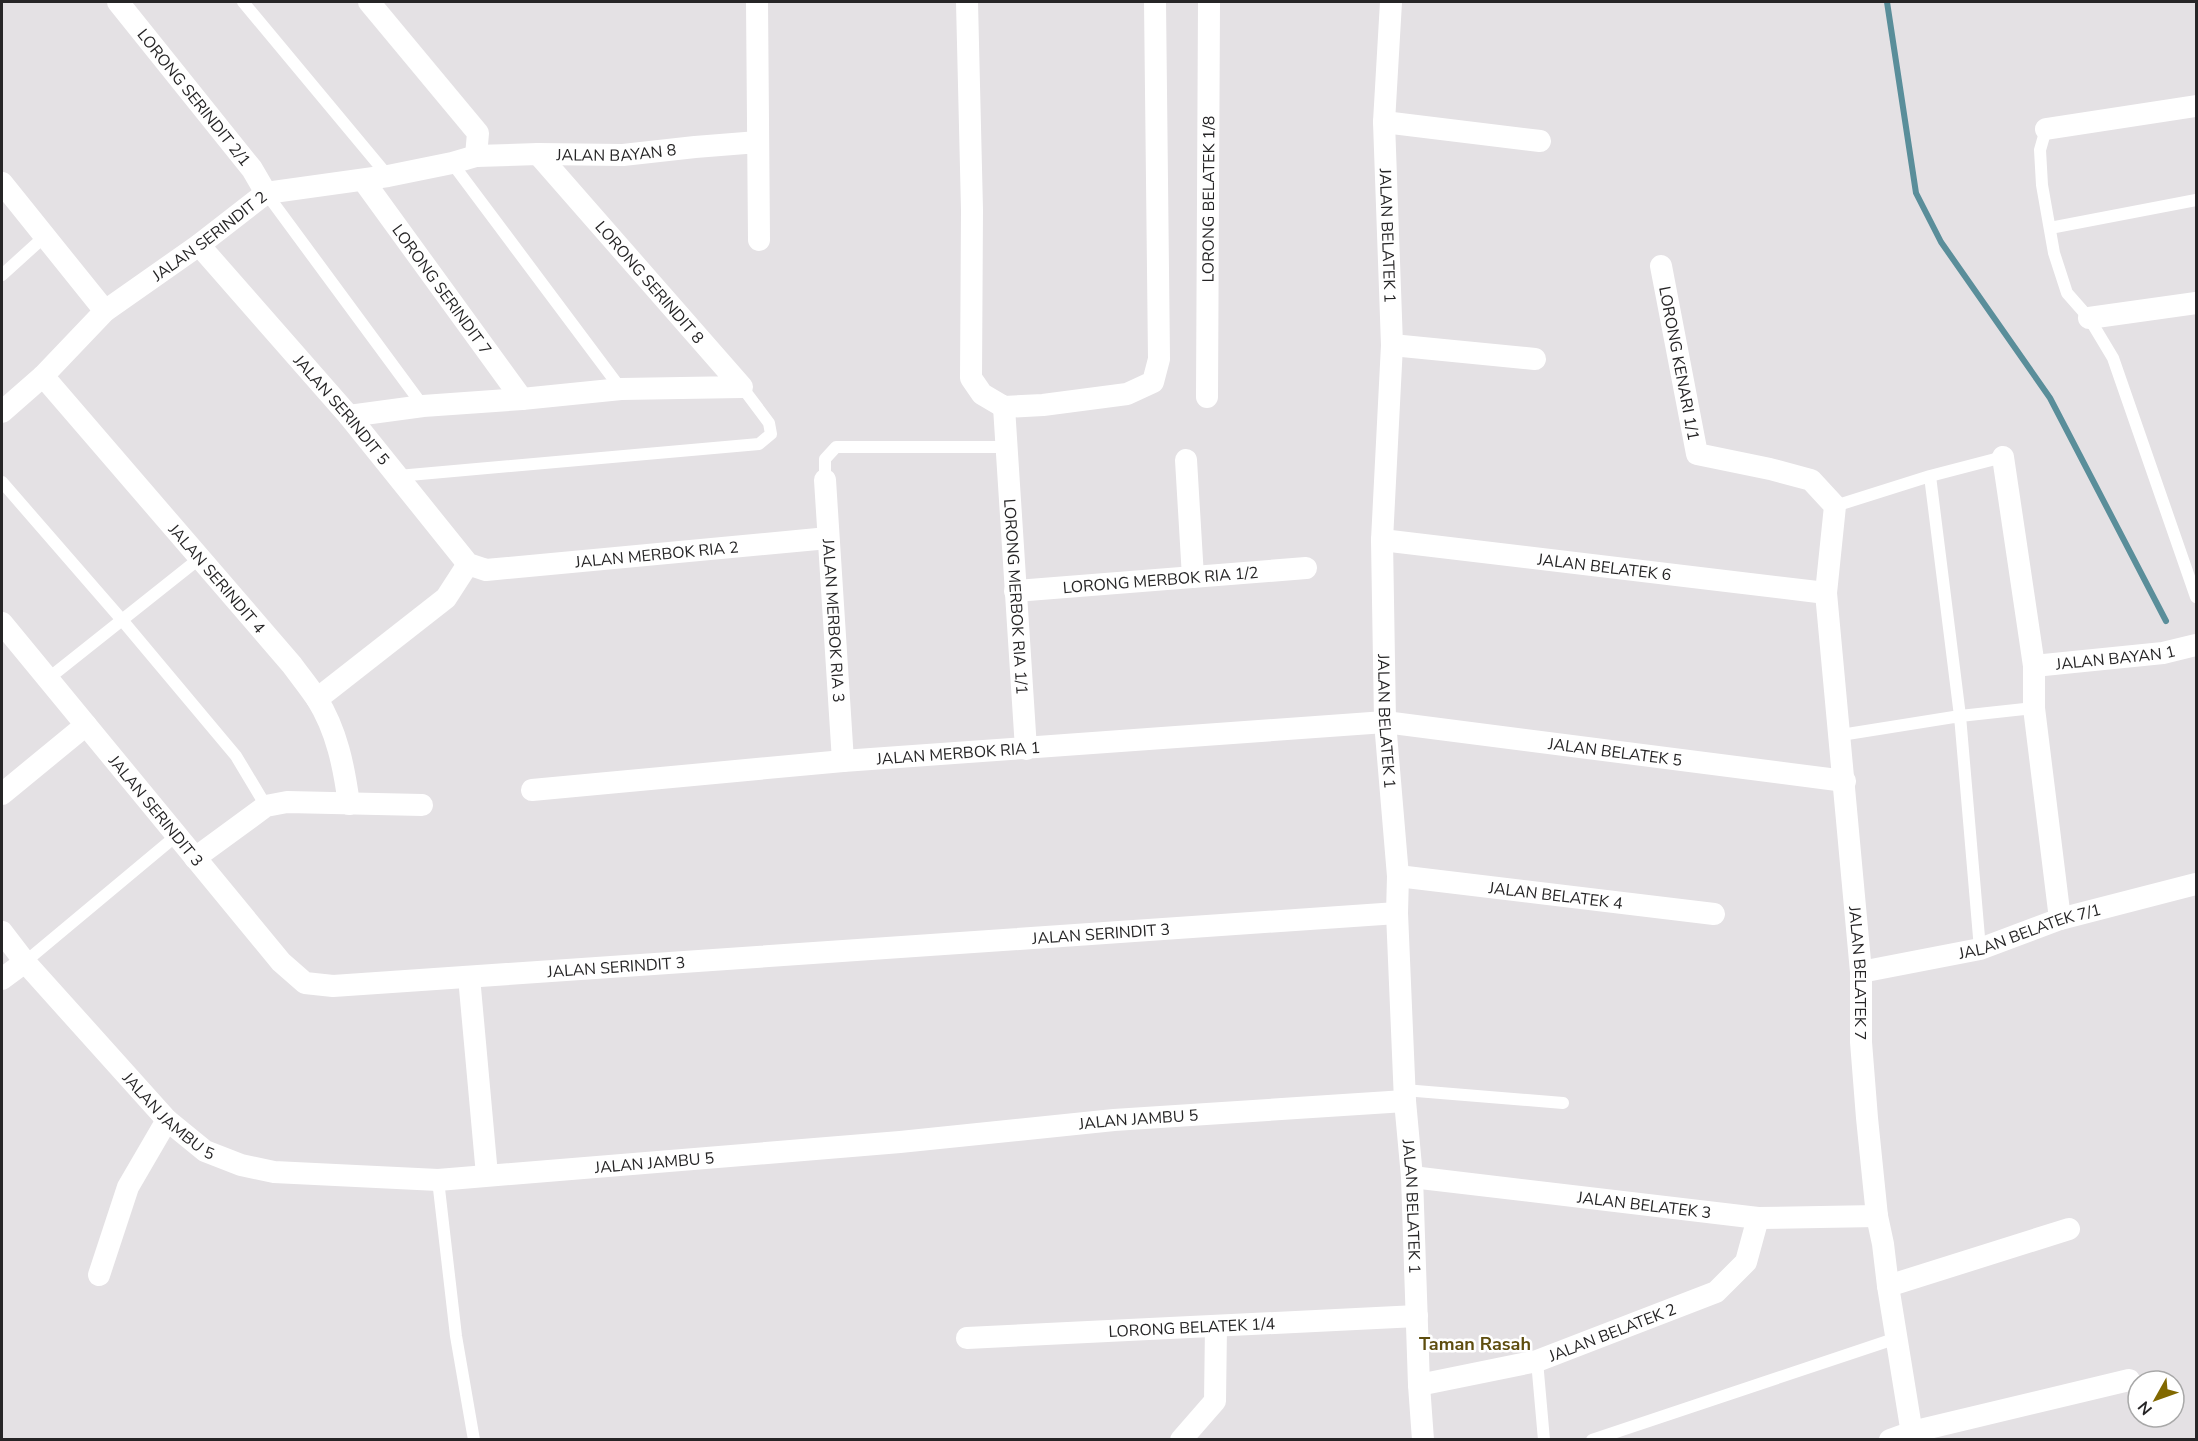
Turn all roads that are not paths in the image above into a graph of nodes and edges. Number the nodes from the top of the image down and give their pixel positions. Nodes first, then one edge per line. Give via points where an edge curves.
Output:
1 (118, 2) edge
2 (243, 2) edge
3 (369, 2) edge
4 (757, 2) edge
5 (967, 2) edge
6 (1155, 2) edge
7 (1209, 2) edge
8 (1391, 2) edge
9 (2196, 106) edge
10 (1384, 122) junction
11 (2046, 129) joint
12 (1540, 141) dead end
13 (758, 142) junction
14 (538, 154) junction
15 (476, 156) junction
16 (452, 163) junction
17 (388, 176) junction
18 (363, 180) junction
19 (2, 183) edge
20 (266, 193) junction
21 (2196, 200) edge
22 (2050, 228) junction
23 (44, 237) junction
24 (759, 240) dead end
25 (199, 245) junction
26 (1661, 266) dead end
27 (2, 274) edge
28 (2196, 303) edge
29 (105, 311) junction
30 (2089, 318) junction
31 (1392, 345) junction
32 (1535, 359) dead end
33 (43, 376) junction
34 (742, 387) junction
35 (621, 389) junction
36 (1207, 396) dead end
37 (522, 399) junction
38 (423, 406) junction
39 (1004, 407) junction
40 (2, 412) edge
41 (349, 416) junction
42 (1007, 447) junction
43 (2003, 457) joint
44 (1186, 460) dead end
45 (398, 476) junction
46 (1930, 476) junction
47 (825, 480) joint
48 (2, 482) edge
49 (1835, 506) junction
50 (828, 538) junction
51 (1382, 540) junction
52 (200, 558) junction
53 (477, 567) junction
54 (1306, 568) dead end
55 (1193, 577) junction
56 (1015, 591) junction
57 (1826, 593) junction
58 (2196, 597) edge
59 (122, 620) junction
60 (2, 623) edge
61 (2196, 645) edge
62 (2034, 666) junction
63 (49, 678) junction
64 (317, 699) junction
65 (2034, 708) junction
66 (1960, 716) junction
67 (1385, 722) junction
68 (86, 725) junction
69 (1841, 735) junction
70 (1026, 749) junction
71 (843, 761) junction
72 (1845, 781) junction
73 (4, 787) edge
74 (532, 790) dead end
75 (349, 804) junction
76 (422, 805) dead end
77 (266, 806) junction
78 (176, 836) junction
79 (195, 858) junction
80 (1398, 876) junction
81 (2196, 884) edge
82 (1397, 913) junction
83 (1714, 914) dead end
84 (2060, 919) junction
85 (2, 932) edge
86 (1980, 949) junction
87 (25, 962) junction
88 (1862, 972) junction
89 (470, 977) junction
90 (2, 979) edge
91 (1404, 1095) junction
92 (1563, 1103) dead end
93 (167, 1120) junction
94 (487, 1174) junction
95 (1412, 1177) junction
96 (438, 1180) junction
97 (1877, 1216) junction
98 (1758, 1218) junction
99 (2069, 1229) dead end
100 (99, 1275) dead end
101 (1888, 1286) junction
102 (1417, 1316) junction
103 (1216, 1326) junction
104 (967, 1338) dead end
105 (1897, 1338) junction
106 (1537, 1361) junction
107 (2126, 1381) edge
108 (1419, 1385) junction
109 (1913, 1436) edge
110 (474, 1440) edge
111 (1181, 1440) edge
112 (1423, 1440) edge
113 (1544, 1440) edge
114 (1592, 1440) edge
115 (1890, 1440) edge

1 - 20 street, LORONG SERINDIT 2/1 via 252,169
2 - 17 lane
3 - 15 street via 478,133
4 - 13 street
5 - 39 street via 971,378 982,394
6 - 39 street via 1159,359 1152,382 1127,394
7 - 36 street, LORONG BELATEK 1/8
8 - 10 street, JALAN BELATEK 1
9 - 11 street
10 - 12 street
10 - 31 street, JALAN BELATEK 1
11 - 22 lane via 2040,150
13 - 14 street, JALAN BAYAN 8 via 623,155
13 - 24 street
14 - 15 street, JALAN SERINDIT 2
14 - 34 street, LORONG SERINDIT 8
15 - 16 street, JALAN SERINDIT 2
16 - 17 street, JALAN SERINDIT 2
16 - 35 lane
17 - 18 street, JALAN SERINDIT 2
18 - 20 street, JALAN SERINDIT 2
18 - 37 street, LORONG SERINDIT 7
19 - 23 street
20 - 25 street, JALAN SERINDIT 2
20 - 38 lane
21 - 22 lane
22 - 30 lane via 2067,293
23 - 27 lane
23 - 29 street
25 - 29 street, JALAN SERINDIT 2
25 - 41 street, JALAN SERINDIT 5
26 - 49 street, LORONG KENARI 1/1 via 1697,454 1811,480
28 - 30 street
29 - 33 street, JALAN SERINDIT 2
30 - 58 lane via 2113,358
31 - 32 street
31 - 51 street, JALAN BELATEK 1
33 - 40 street, JALAN SERINDIT 2
33 - 52 street, JALAN SERINDIT 4
34 - 35 street
34 - 45 lane via 769,423 771,434 759,444
35 - 37 street
37 - 38 street
38 - 41 street
39 - 42 street, LORONG MERBOK RIA 1/1
41 - 45 street, JALAN SERINDIT 5
42 - 47 lane via 836,447 825,459
42 - 56 street, LORONG MERBOK RIA 1/1
43 - 46 lane
43 - 62 street
44 - 55 street
45 - 53 street, JALAN SERINDIT 5
46 - 49 lane
46 - 66 lane
47 - 50 street, JALAN MERBOK RIA 3
48 - 59 lane
49 - 57 street, JALAN BELATEK 7
50 - 53 street, JALAN MERBOK RIA 2
50 - 71 street, JALAN MERBOK RIA 3
51 - 57 street, JALAN BELATEK 6
51 - 67 street, JALAN BELATEK 1
52 - 59 lane
52 - 64 street, JALAN SERINDIT 4
53 - 64 street via 446,598
54 - 55 street, LORONG MERBOK RIA 1/2
55 - 56 street, LORONG MERBOK RIA 1/2
56 - 70 street, LORONG MERBOK RIA 1/1
57 - 69 street, JALAN BELATEK 7
59 - 63 lane
59 - 77 lane via 236,756
60 - 63 street, JALAN SERINDIT 3
61 - 62 street, JALAN BAYAN 1 via 2163,653
62 - 65 street
63 - 68 street, JALAN SERINDIT 3
64 - 75 street, JALAN SERINDIT 4 via 343,762
65 - 66 lane
65 - 84 street
66 - 69 lane
66 - 86 lane
67 - 70 street, JALAN MERBOK RIA 1
67 - 72 street, JALAN BELATEK 5
67 - 80 street, JALAN BELATEK 1
68 - 73 street
68 - 78 street, JALAN SERINDIT 3
69 - 72 street, JALAN BELATEK 7
70 - 71 street, JALAN MERBOK RIA 1
71 - 74 street, JALAN MERBOK RIA 1
72 - 88 street, JALAN BELATEK 7
75 - 76 street
75 - 77 street via 287,802
77 - 79 street
78 - 79 street, JALAN SERINDIT 3
78 - 87 lane
79 - 89 street, JALAN SERINDIT 3 via 281,962 305,983 333,986
80 - 82 street, JALAN BELATEK 1
80 - 83 street, JALAN BELATEK 4
81 - 84 street, JALAN BELATEK 7/1
82 - 89 street, JALAN SERINDIT 3
82 - 91 street, JALAN BELATEK 1
84 - 86 street, JALAN BELATEK 7/1
85 - 87 street, JALAN JAMBU 5
86 - 88 street, JALAN BELATEK 7/1
87 - 90 street
87 - 93 street, JALAN JAMBU 5
88 - 97 street, JALAN BELATEK 7 via 1861,1042
89 - 94 street
91 - 92 lane
91 - 94 street, JALAN JAMBU 5 via 900,1142
91 - 95 street, JALAN BELATEK 1
93 - 96 street, JALAN JAMBU 5 via 205,1152 241,1165 274,1172
93 - 100 street via 128,1187
94 - 96 street, JALAN JAMBU 5
95 - 98 street, JALAN BELATEK 3
95 - 102 street, JALAN BELATEK 1
96 - 110 lane via 456,1336
97 - 98 street, JALAN BELATEK 3
97 - 101 street, JALAN BELATEK 7
98 - 106 street, JALAN BELATEK 2 via 1746,1262 1716,1292
99 - 101 street
101 - 105 street, JALAN BELATEK 7
102 - 103 street, LORONG BELATEK 1/4
102 - 108 street, JALAN BELATEK 1
103 - 104 street, LORONG BELATEK 1/4
103 - 111 street via 1215,1401
105 - 109 street, JALAN BELATEK 7
105 - 114 lane
106 - 108 street, JALAN BELATEK 2
106 - 113 lane
107 - 109 street
108 - 112 street, JALAN BELATEK 1
109 - 115 street

